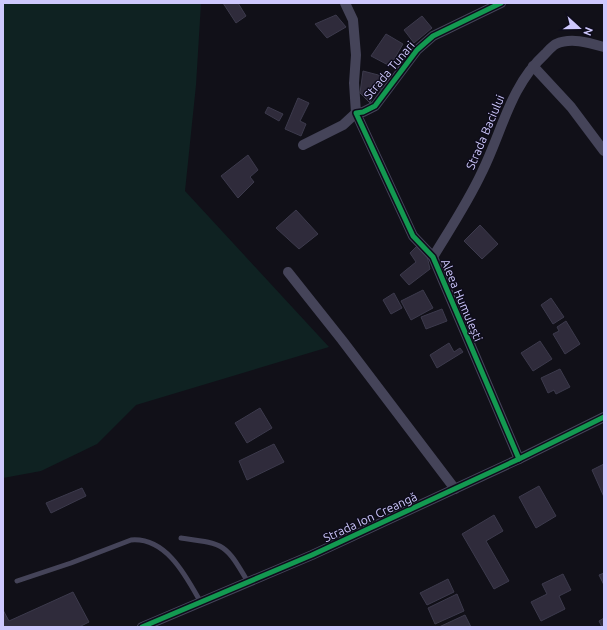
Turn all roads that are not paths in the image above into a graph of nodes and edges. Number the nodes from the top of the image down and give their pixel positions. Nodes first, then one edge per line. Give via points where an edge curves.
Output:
1 (345, 3) edge
2 (501, 3) edge
3 (604, 47) edge
4 (533, 66) junction
5 (356, 113) junction
6 (303, 145) dead end
7 (604, 151) edge
8 (433, 257) junction
9 (288, 272) dead end
10 (604, 417) edge
11 (520, 459) junction
12 (455, 489) junction
13 (181, 538) dead end
14 (17, 581) dead end
15 (248, 582) junction
16 (200, 601) junction
17 (142, 627) edge

1 - 5 street, Aleea Humulești via 353,20 356,48
2 - 5 street, Strada Tunari via 433,36 417,50 375,106
3 - 4 street, Strada Baciului via 589,42 572,41 556,44
4 - 7 street via 571,107
4 - 8 street, Strada Baciului via 511,101 484,170
5 - 6 street via 343,125
5 - 8 street, Aleea Humulești via 413,236
8 - 11 street, Aleea Humulești
9 - 12 street
10 - 11 street, Strada Ion Creangă
11 - 12 street, Strada Ion Creangă
12 - 15 street, Strada Ion Creangă
13 - 15 lane via 225,548
14 - 16 lane via 131,540 140,540 150,542 181,567
15 - 16 street, Strada Ion Creangă
16 - 17 street, Strada Ion Creangă

